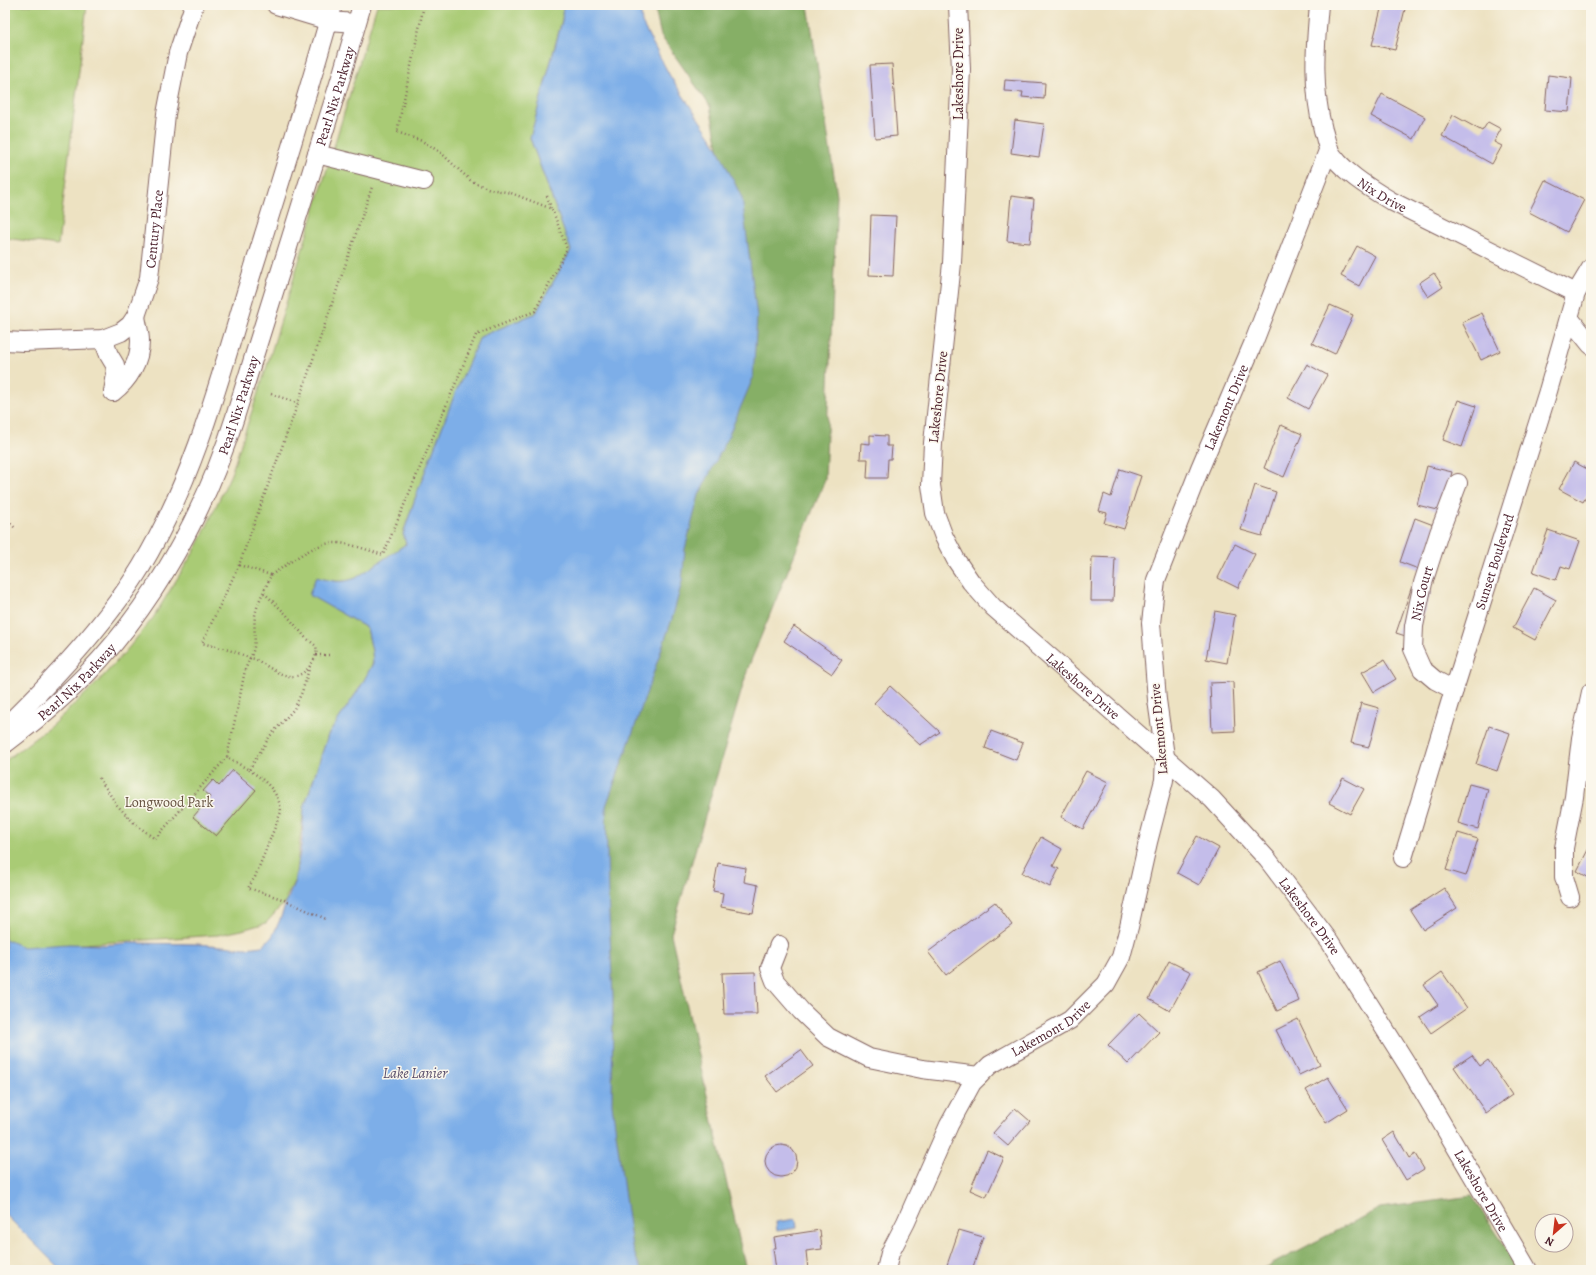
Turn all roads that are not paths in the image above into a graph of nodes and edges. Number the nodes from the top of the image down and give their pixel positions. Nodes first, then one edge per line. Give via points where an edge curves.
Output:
1 (194, 5) edge
2 (276, 5) edge
3 (362, 5) edge
4 (958, 5) edge
5 (1319, 5) edge
6 (331, 13) edge
7 (356, 23) junction
8 (1329, 148) junction
9 (317, 154) junction
10 (424, 181) dead end
11 (1591, 268) edge
12 (1576, 293) junction
13 (136, 316) junction
14 (1570, 319) junction
15 (103, 339) junction
16 (5, 341) edge
17 (1591, 345) edge
18 (1458, 483) dead end
19 (1454, 690) junction
20 (1591, 692) edge
21 (5, 727) edge
22 (5, 744) edge
23 (1164, 756) junction
24 (1403, 858) dead end
25 (1570, 897) dead end
26 (779, 945) dead end
27 (978, 1076) junction
28 (886, 1270) edge
29 (1528, 1270) edge

1 - 13 street, Century Place via 178,53 166,114 149,278
2 - 6 street
3 - 7 street, Pearl Nix Parkway
4 - 23 street, Lakeshore Drive via 961,69 952,263 932,443 931,485 935,513 956,560 971,582 994,607
5 - 8 street, Nix Drive via 1314,53 1317,100
6 - 7 street
6 - 21 street, Pearl Nix Parkway via 210,409 182,487 163,528 121,598 70,659
7 - 9 street, Pearl Nix Parkway
8 - 12 street, Nix Drive via 1340,163 1364,184 1391,201
8 - 23 street, Lakemont Drive via 1253,344 1156,580 1151,623
9 - 10 street
9 - 22 street, Pearl Nix Parkway via 223,455 186,535 148,599 116,640 58,702
11 - 12 street, Sunset Boulevard
12 - 14 street, Sunset Boulevard
13 - 15 street, Century Place via 121,332
13 - 15 street via 140,341 137,356 132,371 114,392 115,365
14 - 17 street
14 - 19 street, Sunset Boulevard
15 - 16 street, Century Place
18 - 19 street, Nix Court via 1423,583 1414,626 1413,649 1422,670
19 - 24 street, Sunset Boulevard
20 - 25 street via 1581,738 1574,797 1564,848 1564,878
23 - 27 street, Lakemont Drive via 1164,780 1130,927 1121,957 1106,984 1070,1020 990,1065
23 - 29 street, Lakeshore Drive via 1212,799 1268,860 1330,942 1410,1069
26 - 27 street via 770,968 775,982 828,1037 869,1058 922,1069
27 - 28 street, Lakemont Drive via 949,1125 890,1253

